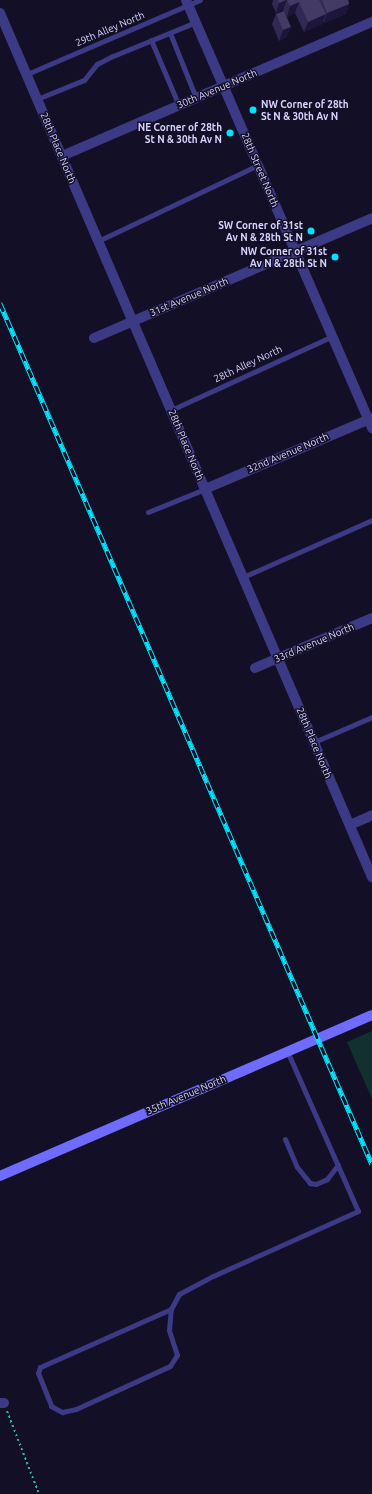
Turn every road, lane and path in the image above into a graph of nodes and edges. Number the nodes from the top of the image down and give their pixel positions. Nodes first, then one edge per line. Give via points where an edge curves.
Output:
1 (200, 0) edge
2 (187, 2) edge
3 (0, 13) edge
4 (196, 22) junction
5 (372, 22) edge
6 (170, 33) junction
7 (151, 40) junction
8 (26, 74) junction
9 (224, 86) junction
10 (196, 98) junction
11 (37, 99) junction
12 (179, 106) junction
13 (62, 156) junction
14 (258, 165) junction
15 (372, 218) edge
16 (98, 241) junction
17 (296, 251) junction
18 (133, 322) junction
19 (333, 336) junction
20 (94, 338) dead end
21 (171, 410) junction
22 (371, 421) edge
23 (205, 489) junction
24 (148, 512) dead end
25 (372, 520) edge
26 (242, 577) junction
27 (372, 618) edge
28 (278, 658) junction
29 (255, 668) dead end
30 (372, 717) edge
31 (314, 742) junction
32 (372, 816) edge
33 (350, 825) junction
34 (372, 878) edge
35 (372, 1015) edge
36 (287, 1051) junction
37 (285, 1139) dead end
38 (338, 1165) junction
39 (0, 1176) edge
40 (171, 1309) junction
41 (2, 1403) edge
42 (39, 1494) edge

1 - 2 lane, 29th Alley North
2 - 4 street, 28th Street North
2 - 8 lane, 29th Alley North
3 - 8 street, 28th Place North
4 - 6 lane
4 - 9 street, 28th Street North
5 - 9 street, 30th Avenue North
6 - 7 lane
6 - 10 lane
7 - 11 lane via 97,64 84,80
7 - 12 lane
8 - 11 street, 28th Place North
9 - 10 street, 30th Avenue North
9 - 14 street, 28th Street North
10 - 12 street, 30th Avenue North
11 - 13 street, 28th Place North
12 - 13 street, 30th Avenue North
13 - 16 street, 28th Place North
14 - 16 lane
14 - 17 street, 28th Street North
15 - 17 street, 31st Avenue North
16 - 18 street, 28th Place North
17 - 18 street, 31st Avenue North
17 - 19 street, 28th Street North
18 - 20 street, 31st Avenue North
18 - 21 street, 28th Place North
19 - 21 lane, 28th Alley North
19 - 22 street, 28th Street North
21 - 23 street, 28th Place North
22 - 23 street, 32nd Avenue North
23 - 24 lane
23 - 26 street, 28th Place North
25 - 26 lane
26 - 28 street, 28th Place North
27 - 28 street, 33rd Avenue North
28 - 29 street, 33rd Avenue North
28 - 31 street, 28th Place North
30 - 31 lane
31 - 33 street, 28th Place North
32 - 33 street
33 - 34 street, 28th Place North
35 - 36 street, 35th Avenue North
36 - 38 lane
36 - 39 street, 35th Avenue North
37 - 38 lane via 297,1167 310,1183 316,1184 327,1179
38 - 40 lane via 358,1211 213,1276 179,1294
40 - 40 lane via 169,1330 177,1355 170,1366 76,1408 62,1412 51,1406 38,1373 40,1367
41 - 42 path

